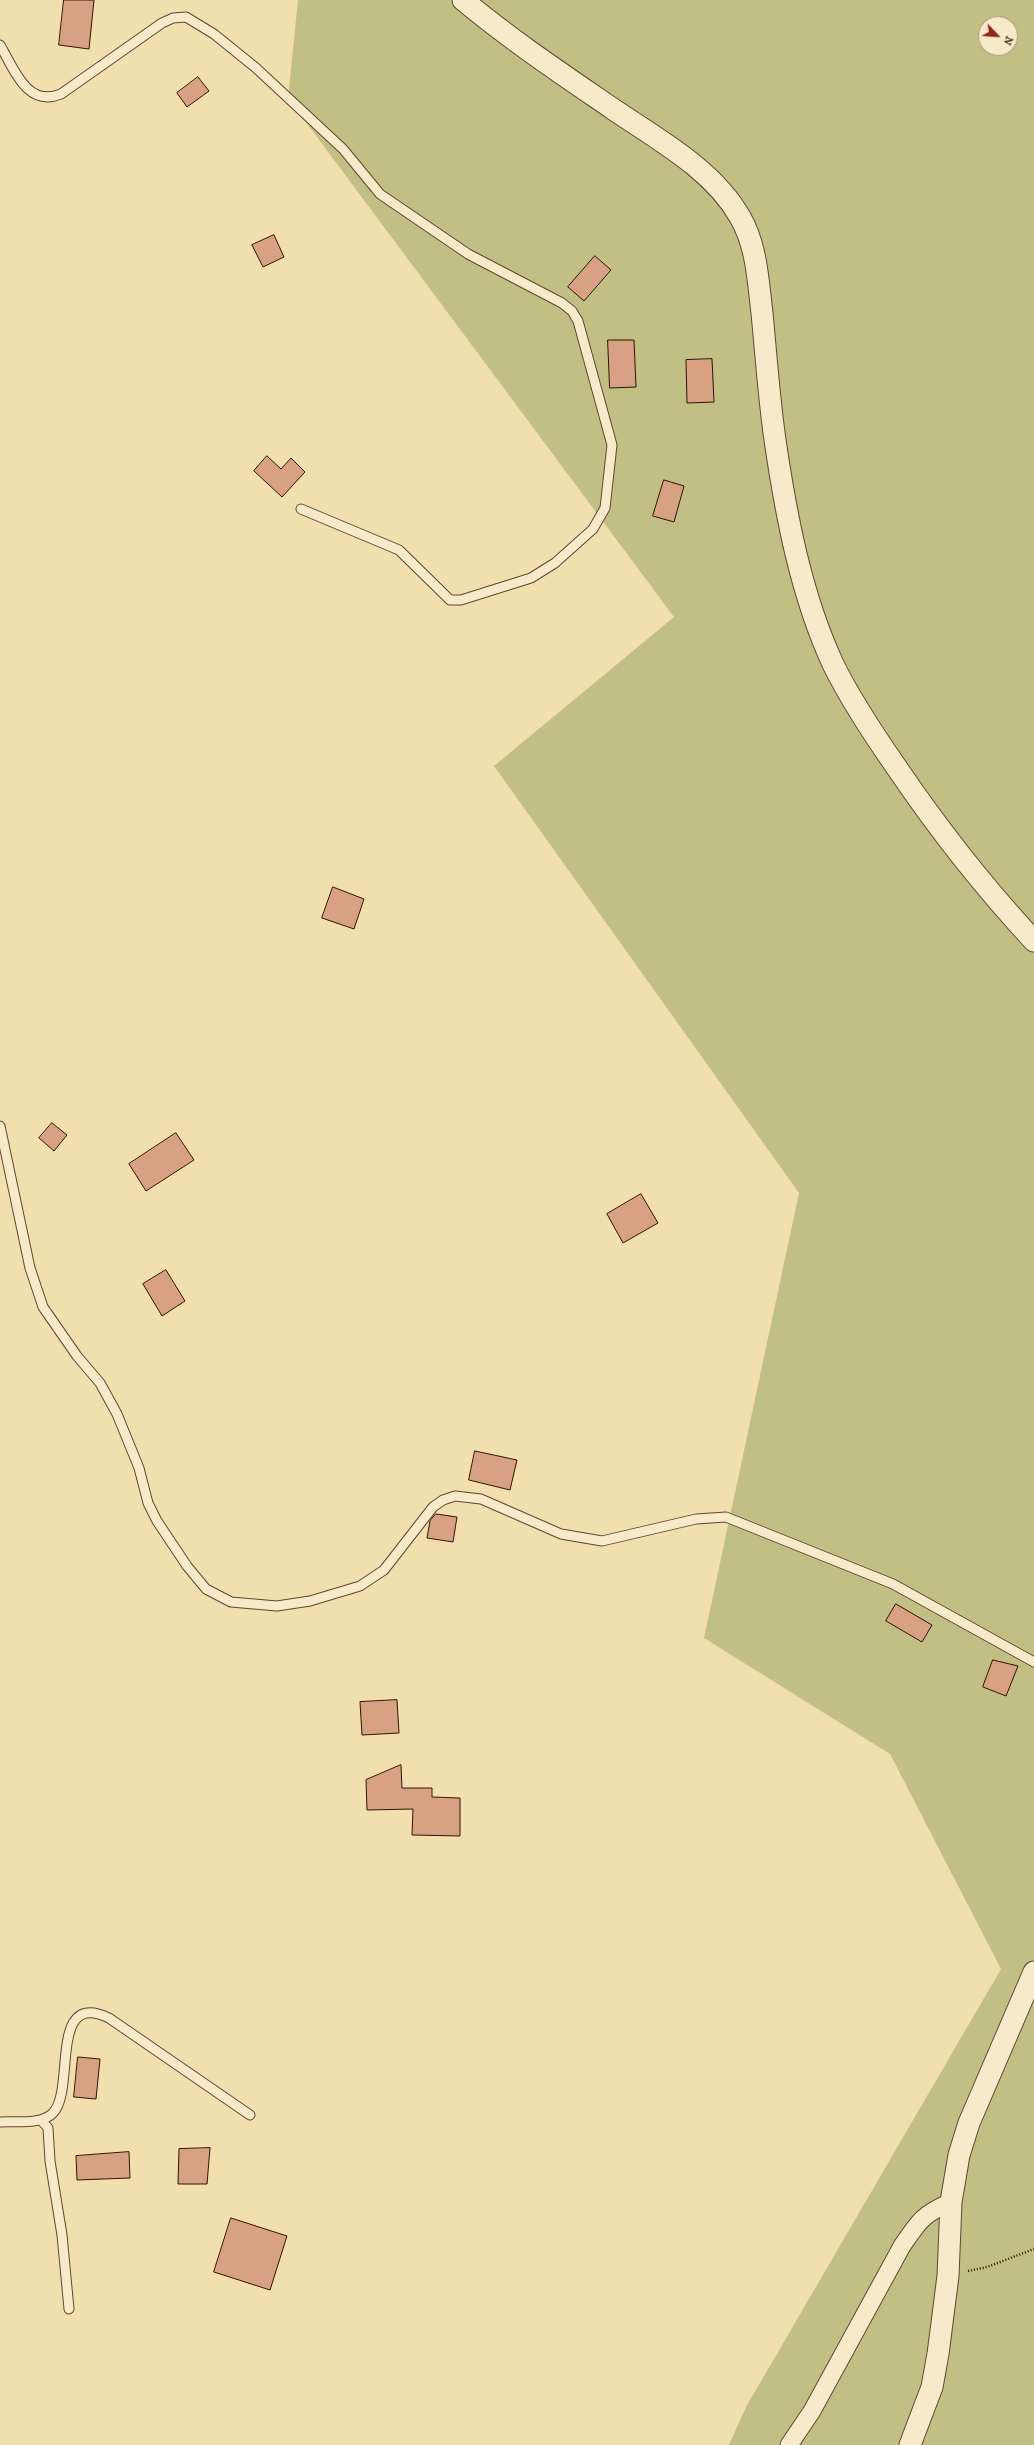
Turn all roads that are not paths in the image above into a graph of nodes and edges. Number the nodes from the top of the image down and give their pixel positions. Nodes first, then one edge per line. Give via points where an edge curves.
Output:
1 (463, 0) edge
2 (0, 45) edge
3 (301, 509) dead end
4 (1034, 941) edge
5 (0, 1126) edge
6 (1034, 1662) edge
7 (1034, 1972) edge
8 (250, 2115) dead end
9 (41, 2120) junction
10 (0, 2122) edge
11 (951, 2202) junction
12 (69, 2309) dead end
13 (789, 2445) edge
14 (910, 2445) edge

1 - 4 street via 508,38 690,161 726,196 741,218 756,263 775,439 786,501 805,582 832,662 848,692 925,810 961,858
2 - 3 lane via 26,89 35,96 53,97 162,23 186,17 214,34 256,68 343,149 380,194 468,254 550,296 572,311 578,321 612,445 612,456 605,508 592,529 555,563 531,578 461,600 450,600 399,550
5 - 6 lane via 30,1268 43,1307 108,1397 139,1468 148,1503 168,1539 206,1589 217,1595 231,1602 247,1605 277,1606 310,1601 360,1586 384,1570 433,1507 455,1496 481,1499 561,1534 585,1540 602,1541 696,1519 726,1517 893,1584
7 - 11 street via 969,2123 959,2155
8 - 9 lane via 109,2018 98,2012 88,2012 74,2019 70,2030 60,2101 53,2113
9 - 10 lane
9 - 12 lane via 48,2128
11 - 13 street via 929,2212 914,2228 812,2411
11 - 14 street via 948,2276 932,2387

